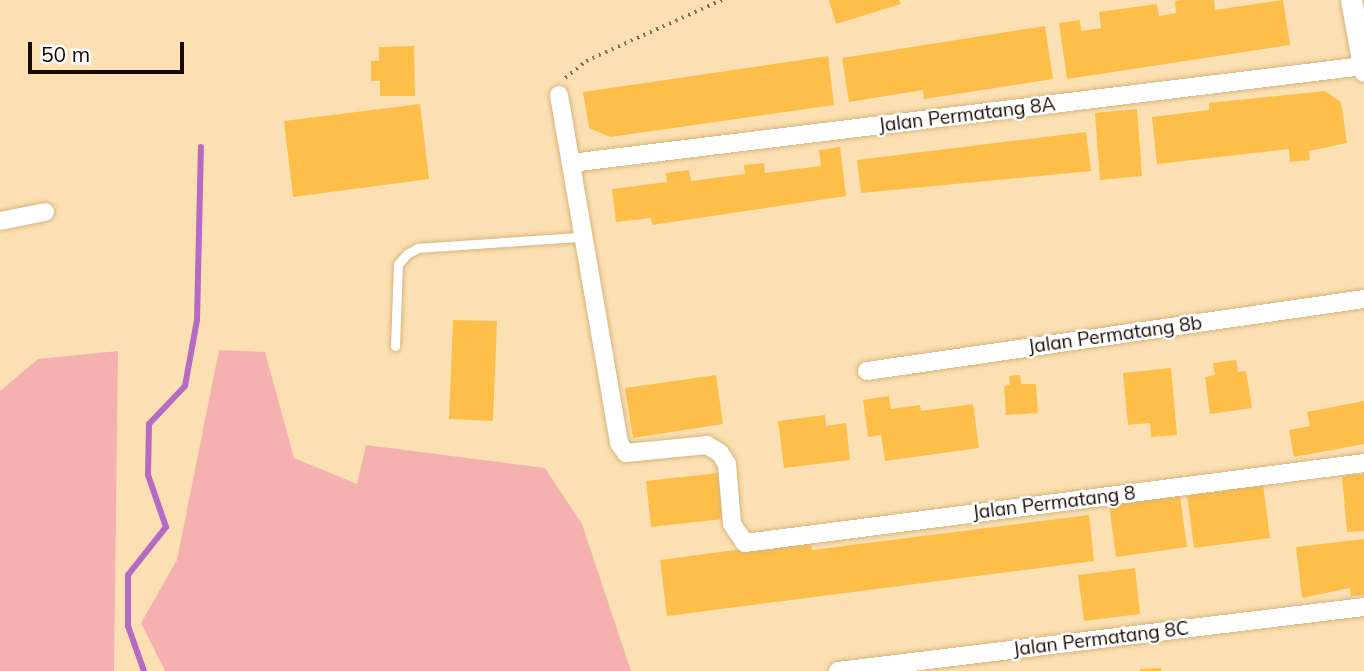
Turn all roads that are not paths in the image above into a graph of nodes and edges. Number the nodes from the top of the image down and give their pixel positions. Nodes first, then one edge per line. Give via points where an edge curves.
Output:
1 (1351, 0) edge
2 (1364, 69) edge
3 (559, 95) road end
4 (571, 163) junction
5 (45, 212) dead end
6 (0, 221) edge
7 (581, 237) junction
8 (1364, 299) edge
9 (395, 346) dead end
10 (867, 371) dead end
11 (1364, 463) edge
12 (1364, 607) edge
13 (838, 671) edge

1 - 2 street
2 - 4 street, Jalan Permatang 8A
3 - 4 street
4 - 7 street
5 - 6 street
7 - 9 lane via 418,248 407,254 398,264
7 - 11 street, Jalan Permatang 8 via 619,443 626,453 707,445 720,453 727,464 732,524 745,543
8 - 10 street, Jalan Permatang 8b
12 - 13 street, Jalan Permatang 8C

